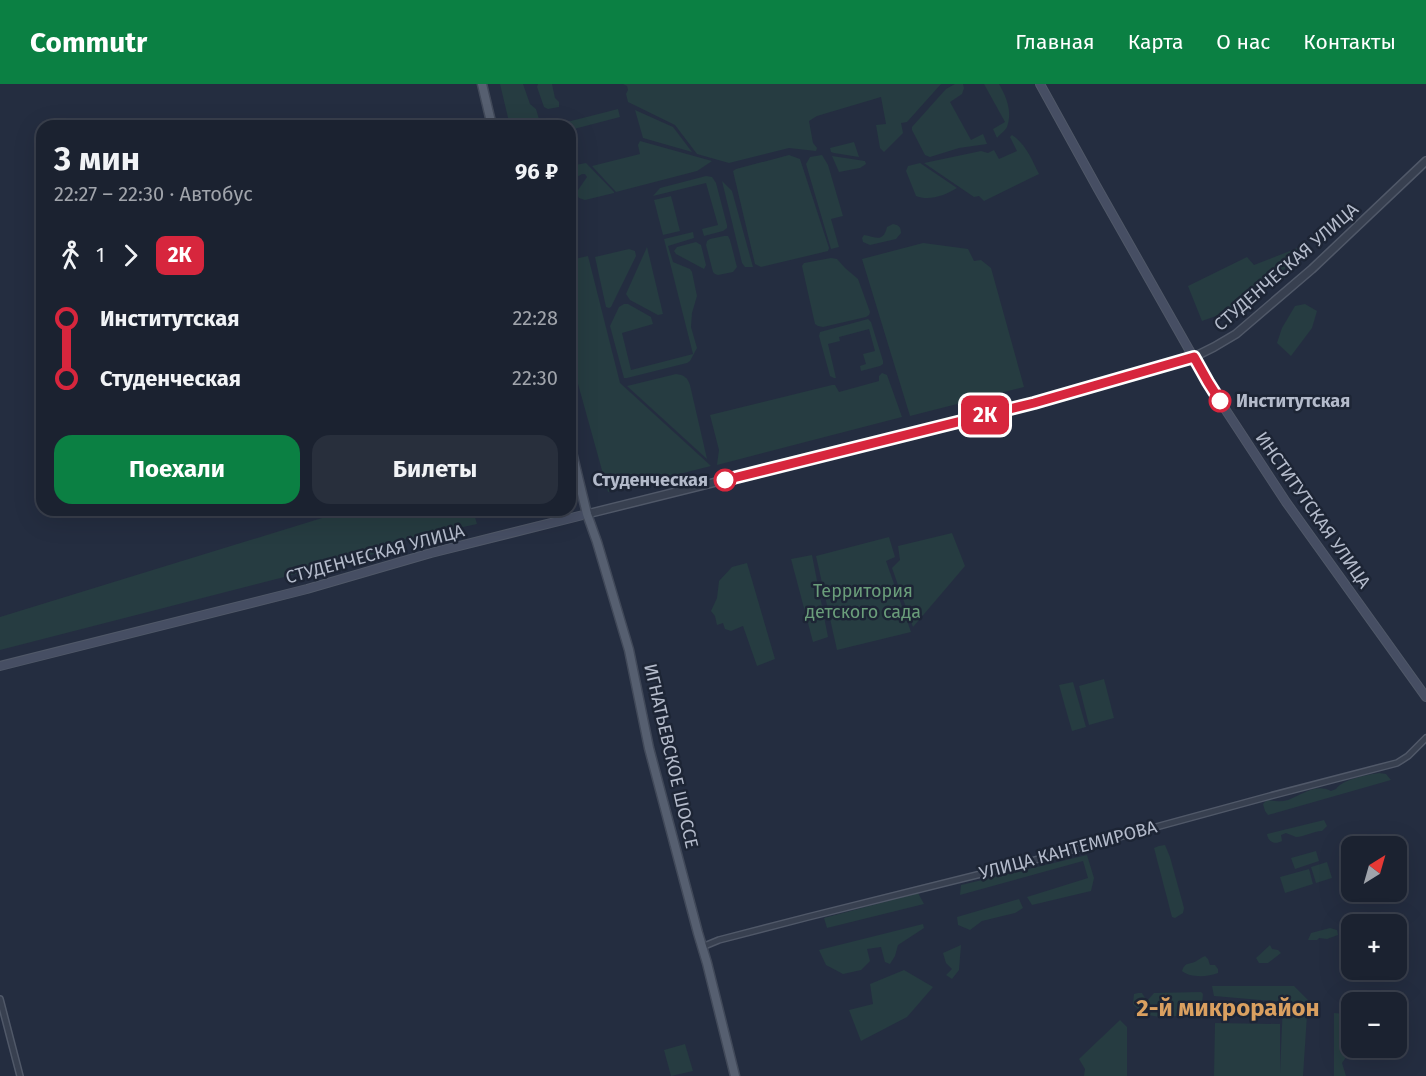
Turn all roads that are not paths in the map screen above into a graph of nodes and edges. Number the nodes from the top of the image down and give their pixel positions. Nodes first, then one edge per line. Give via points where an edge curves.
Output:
1 (482, 84) edge
2 (1040, 84) edge
3 (491, 120) edge
4 (1426, 161) edge
5 (1194, 357) junction
6 (576, 469) edge
7 (587, 514) junction
8 (0, 666) edge
9 (1426, 697) edge
10 (1426, 738) edge
11 (702, 947) junction
12 (0, 999) edge
13 (20, 1076) edge
14 (735, 1076) edge

1 - 3 main road
2 - 5 main road, ИНСТИТУТСКАЯ УЛИЦА
4 - 5 street, СТУДЕНЧЕСКАЯ УЛИЦА via 1312,269 1236,334
5 - 7 street, СТУДЕНЧЕСКАЯ УЛИЦА via 1034,403
5 - 9 main road, ИНСТИТУТСКАЯ УЛИЦА via 1286,501
6 - 7 main road, ИГНАТЬЕВСКОЕ ШОССЕ
7 - 8 main road, СТУДЕНЧЕСКАЯ УЛИЦА
7 - 11 main road, ИГНАТЬЕВСКОЕ ШОССЕ via 629,650
10 - 11 street, УЛИЦА КАНТЕМИРОВА via 1397,764
11 - 14 main road, ИГНАТЬЕВСКОЕ ШОССЕ
12 - 13 street

